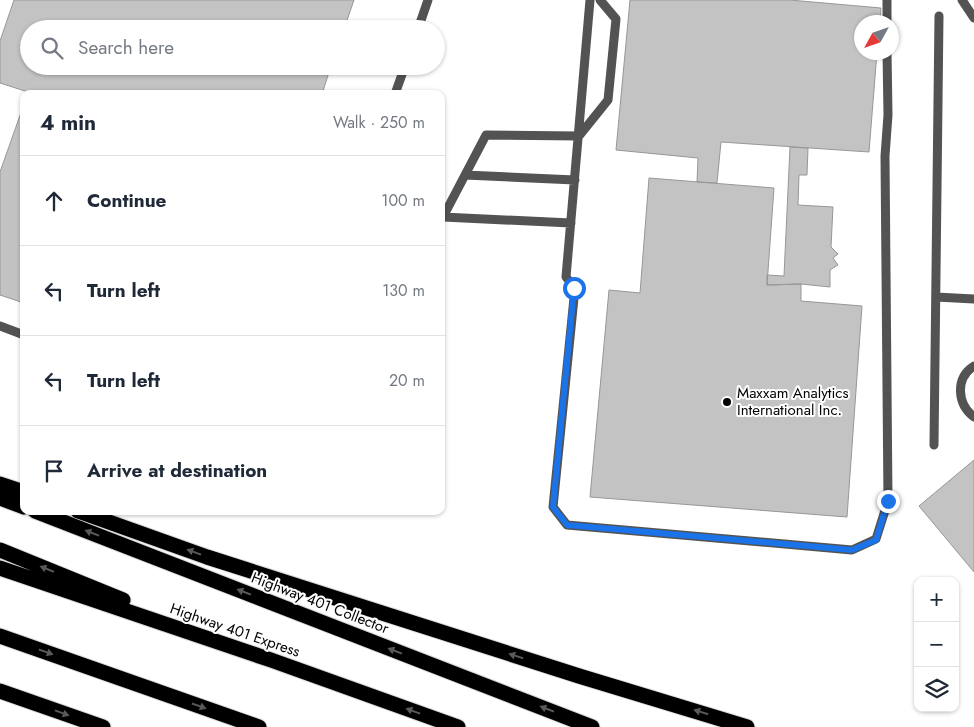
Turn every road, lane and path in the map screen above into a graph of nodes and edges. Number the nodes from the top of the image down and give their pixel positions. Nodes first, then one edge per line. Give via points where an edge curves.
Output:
1 (428, 0) edge
2 (590, 0) edge
3 (600, 0) edge
4 (886, 0) edge
5 (962, 0) edge
6 (887, 15) edge
7 (939, 16) dead end
8 (974, 18) edge
9 (421, 20) edge
10 (887, 60) edge
11 (402, 75) edge
12 (396, 90) edge
13 (579, 136) junction
14 (465, 175) junction
15 (575, 180) junction
16 (445, 213) edge
17 (445, 217) edge
18 (571, 223) junction
19 (936, 297) junction
20 (974, 299) edge
21 (0, 326) edge
22 (20, 334) edge
23 (974, 366) edge
24 (974, 417) edge
25 (934, 445) dead end
26 (0, 484) edge
27 (20, 491) edge
28 (0, 498) edge
29 (20, 506) edge
30 (45, 515) edge
31 (89, 515) edge
32 (0, 550) edge
33 (0, 568) edge
34 (0, 636) edge
35 (271, 660) junction
36 (0, 690) edge
37 (103, 727) edge
38 (259, 727) edge
39 (458, 727) edge
40 (592, 727) edge
41 (747, 727) edge

1 - 9 lane
2 - 13 lane
3 - 13 lane via 616,19 608,100
4 - 6 lane
5 - 8 lane
7 - 19 lane
10 - 18 lane via 888,501 876,540 852,550 567,525 553,507 574,288 566,277
11 - 12 lane
13 - 14 lane via 486,135
13 - 15 lane
14 - 15 lane
14 - 16 lane
15 - 18 lane
17 - 18 lane
19 - 20 lane
19 - 25 lane
21 - 22 lane
23 - 24 lane via 963,378 960,390 962,402
26 - 27 highway
28 - 29 highway
40 -> 30 highway, Highway 401 Collector
41 -> 31 highway via 207,557
35 -> 32 highway
33 - 35 highway, Highway 401 Express
34 -> 38 highway
39 -> 35 highway, Highway 401 Express
36 -> 37 highway

